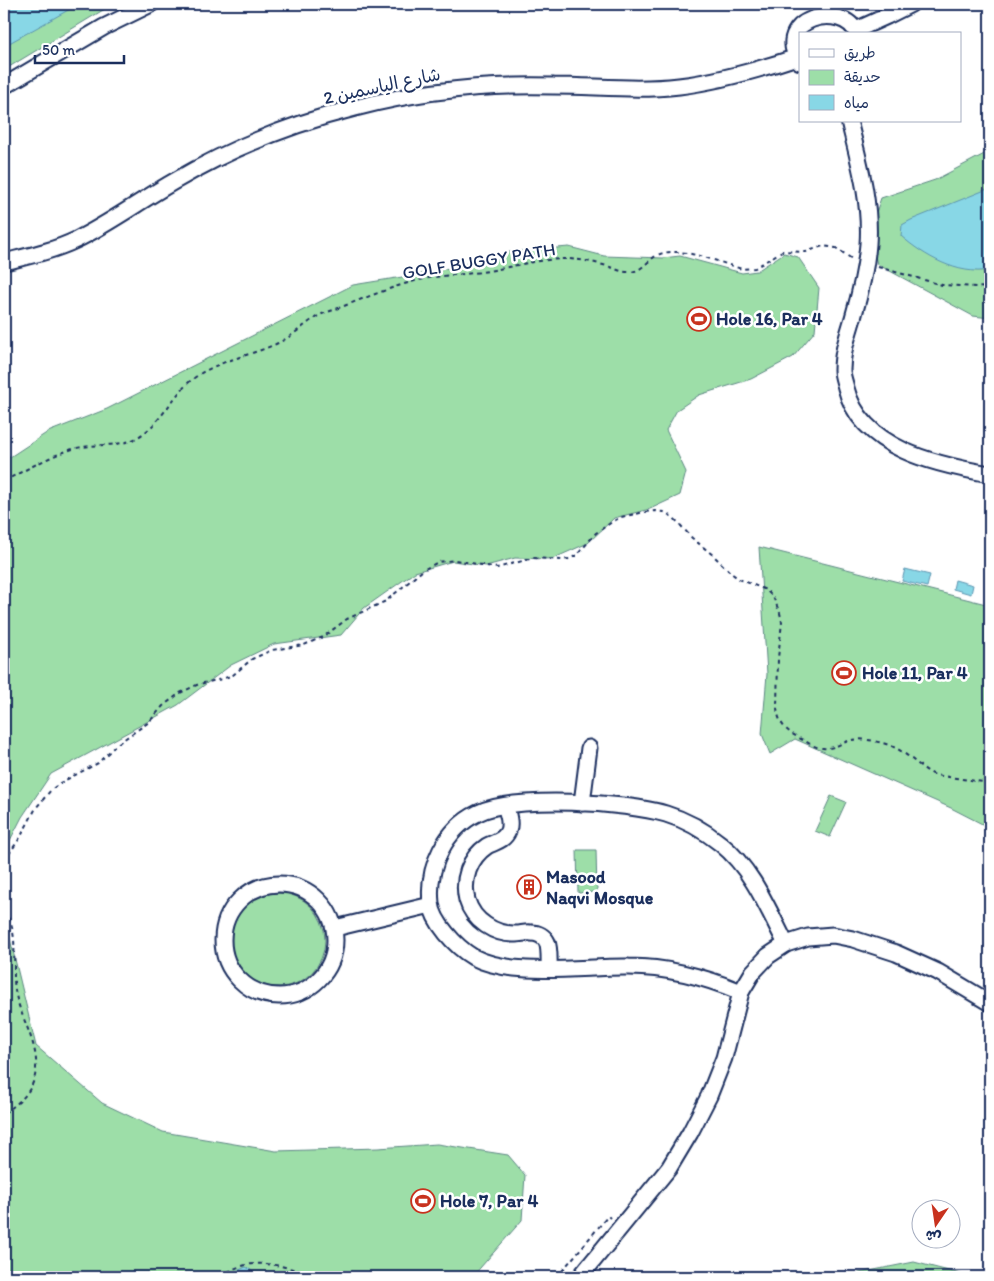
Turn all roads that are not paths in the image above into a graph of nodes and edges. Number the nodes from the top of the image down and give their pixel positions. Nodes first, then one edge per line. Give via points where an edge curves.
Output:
1 (151, 4) edge
2 (911, 4) edge
3 (817, 7) edge
4 (857, 32) edge
5 (798, 60) edge
6 (4, 86) edge
7 (849, 122) edge
8 (4, 262) edge
9 (990, 474) edge
10 (589, 748) dead end
11 (582, 803) junction
12 (505, 806) junction
13 (431, 905) junction
14 (335, 928) junction
15 (786, 944) junction
16 (549, 968) junction
17 (741, 992) junction
18 (990, 1003) edge
19 (580, 1277) edge

1 - 6 street via 104,27
2 - 4 street
3 - 4 street via 845,16
3 - 5 street via 798,25 793,41
5 - 8 street, شارع الياسمين 2 via 718,80 678,86 637,89 473,88 432,92 355,108 243,146 173,182 74,240
7 - 9 street via 867,199 868,242 861,291 846,343 842,371 849,399 863,423 884,441 944,464
10 - 11 street
11 - 12 street via 537,802
11 - 15 street via 636,807 667,814 696,826 721,844 743,867
12 - 13 street via 478,813 456,829 439,851 430,877
12 - 16 street via 509,817 508,830 505,836 475,858 465,887 468,902 480,921 500,933 516,935 531,932 543,937 547,942
13 - 14 street
13 - 16 street via 440,925 454,943 473,956 494,965
14 - 14 street via 328,911 316,896 300,887 281,883 262,886 246,894 232,907 224,924 222,943 226,961 236,977 250,989 268,996 287,996 305,991 320,980 331,964 336,946
15 - 17 street via 768,956
15 - 18 street via 808,937 833,935 853,939 896,953 938,972
16 - 17 street via 658,968 687,973
17 - 19 street via 724,1058 690,1133 669,1168

